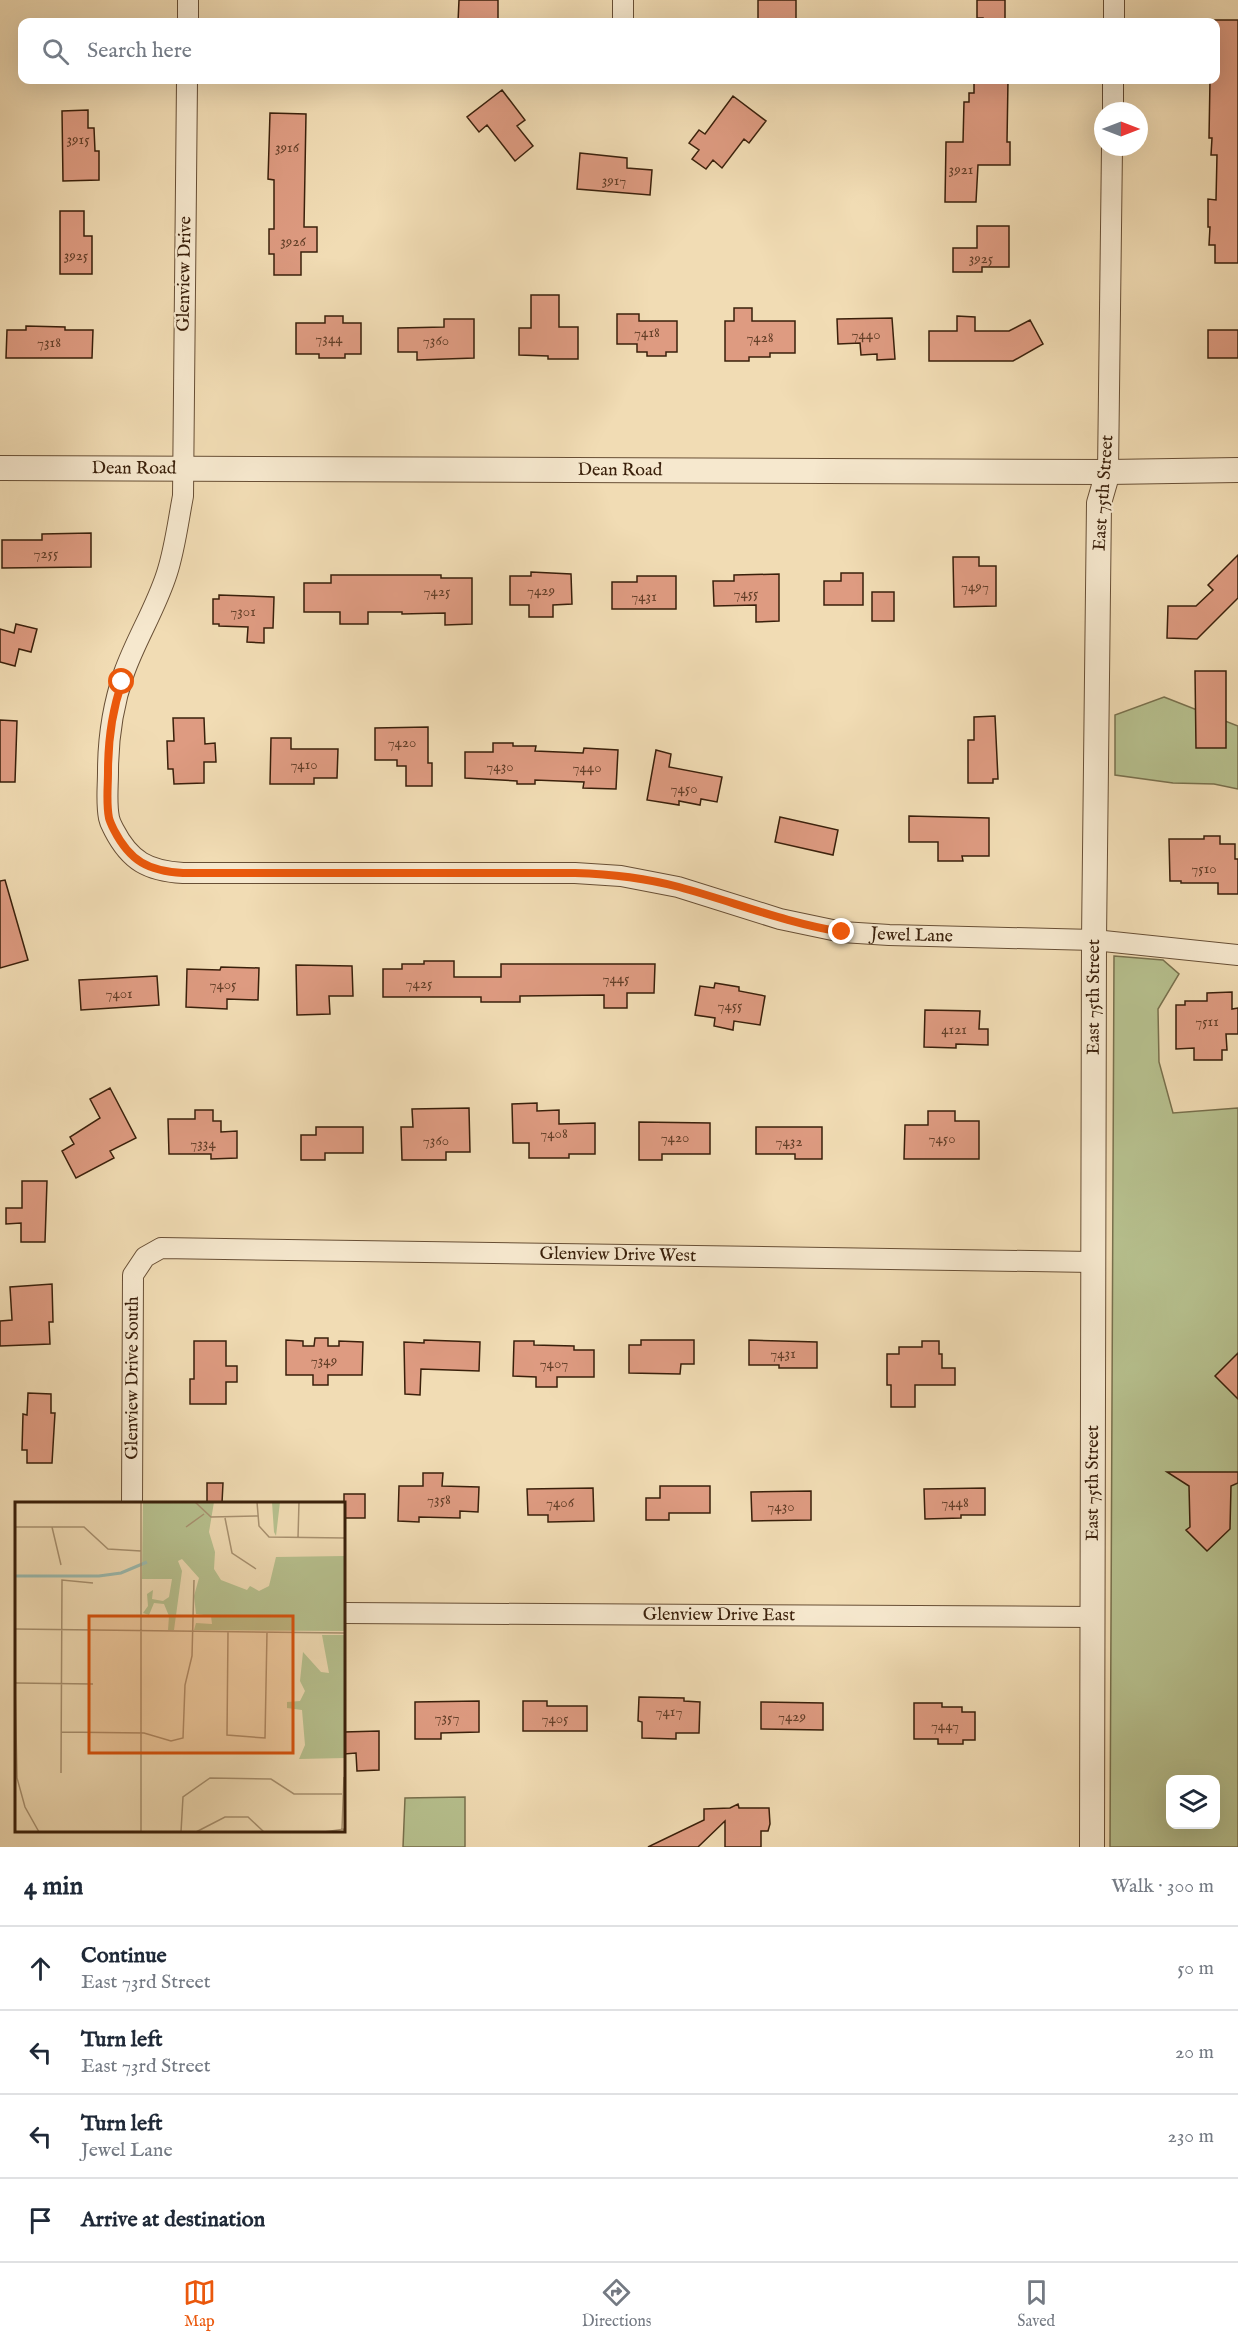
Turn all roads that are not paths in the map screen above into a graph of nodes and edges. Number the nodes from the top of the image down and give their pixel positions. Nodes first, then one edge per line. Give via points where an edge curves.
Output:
1 (188, 0) edge
2 (623, 0) edge
3 (1114, 0) edge
4 (188, 18) edge
5 (622, 18) edge
6 (1114, 18) edge
7 (187, 84) edge
8 (1113, 84) edge
9 (1113, 102) edge
10 (1112, 156) edge
11 (0, 468) edge
12 (183, 468) junction
13 (1238, 470) edge
14 (1108, 472) junction
15 (129, 853) joint
16 (1094, 940) junction
17 (1238, 955) edge
18 (145, 1257) joint
19 (1092, 1262) junction
20 (132, 1502) edge
21 (345, 1613) edge
22 (1094, 1617) junction
23 (1092, 1847) edge

1 - 4 street
2 - 5 street
3 - 6 street
7 - 12 street, Glenview Drive
8 - 9 street
10 - 14 street, East 75th Street
11 - 12 street, Dean Road
12 - 14 street, Dean Road
12 - 15 street, Glenview Drive via 179,524 168,570 124,673 108,745 109,818 117,839
13 - 14 street, Dean Road
14 - 16 street, East 75th Street via 1099,503
15 - 16 street, Jewel Lane via 152,868 183,873 612,875 678,887 780,919 842,932
16 - 17 street, Jewel Lane
16 - 19 street, East 75th Street
18 - 19 street, Glenview Drive West via 170,1247
18 - 20 street, Glenview Drive South via 133,1275
19 - 22 street, East 75th Street
21 - 22 street, Glenview Drive East
22 - 23 street, East 75th Street

